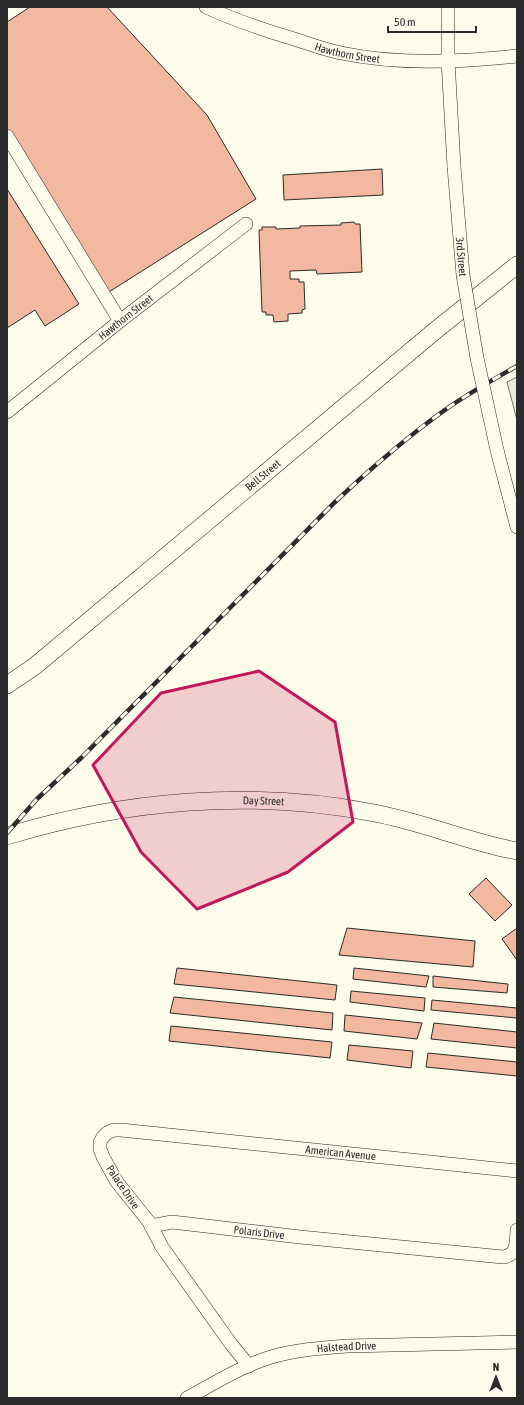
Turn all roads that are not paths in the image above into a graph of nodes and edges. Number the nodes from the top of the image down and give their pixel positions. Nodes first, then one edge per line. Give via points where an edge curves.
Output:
1 (206, 7) edge
2 (448, 7) edge
3 (517, 56) edge
4 (448, 60) junction
5 (7, 136) edge
6 (246, 224) dead end
7 (517, 264) edge
8 (120, 321) junction
9 (7, 412) edge
10 (517, 527) edge
11 (7, 685) edge
12 (7, 836) edge
13 (517, 851) edge
14 (164, 1135) joint
15 (517, 1171) edge
16 (151, 1226) junction
17 (517, 1230) edge
18 (517, 1342) edge
19 (249, 1366) junction
20 (187, 1398) edge

1 - 4 street, Hawthorn Street via 250,25 341,53 412,61
2 - 4 street, 3rd Street
3 - 4 street, Hawthorn Street
4 - 10 street, 3rd Street, bridge via 463,275 477,358
5 - 8 street
6 - 8 street, Hawthorn Street
7 - 11 main road, Bell Street via 35,666
8 - 9 street, Hawthorn Street
12 - 13 main road, Day Street via 64,820 134,808 232,800 279,801 375,813
14 - 15 street, American Avenue
14 - 16 street, Palace Drive via 114,1130 102,1137 100,1142 103,1157 117,1182
16 - 17 street, Polaris Drive via 172,1222 503,1257 509,1256 516,1249
16 - 19 street via 230,1344
18 - 19 street, Halstead Drive via 324,1348 268,1358
19 - 20 street, Halstead Drive

